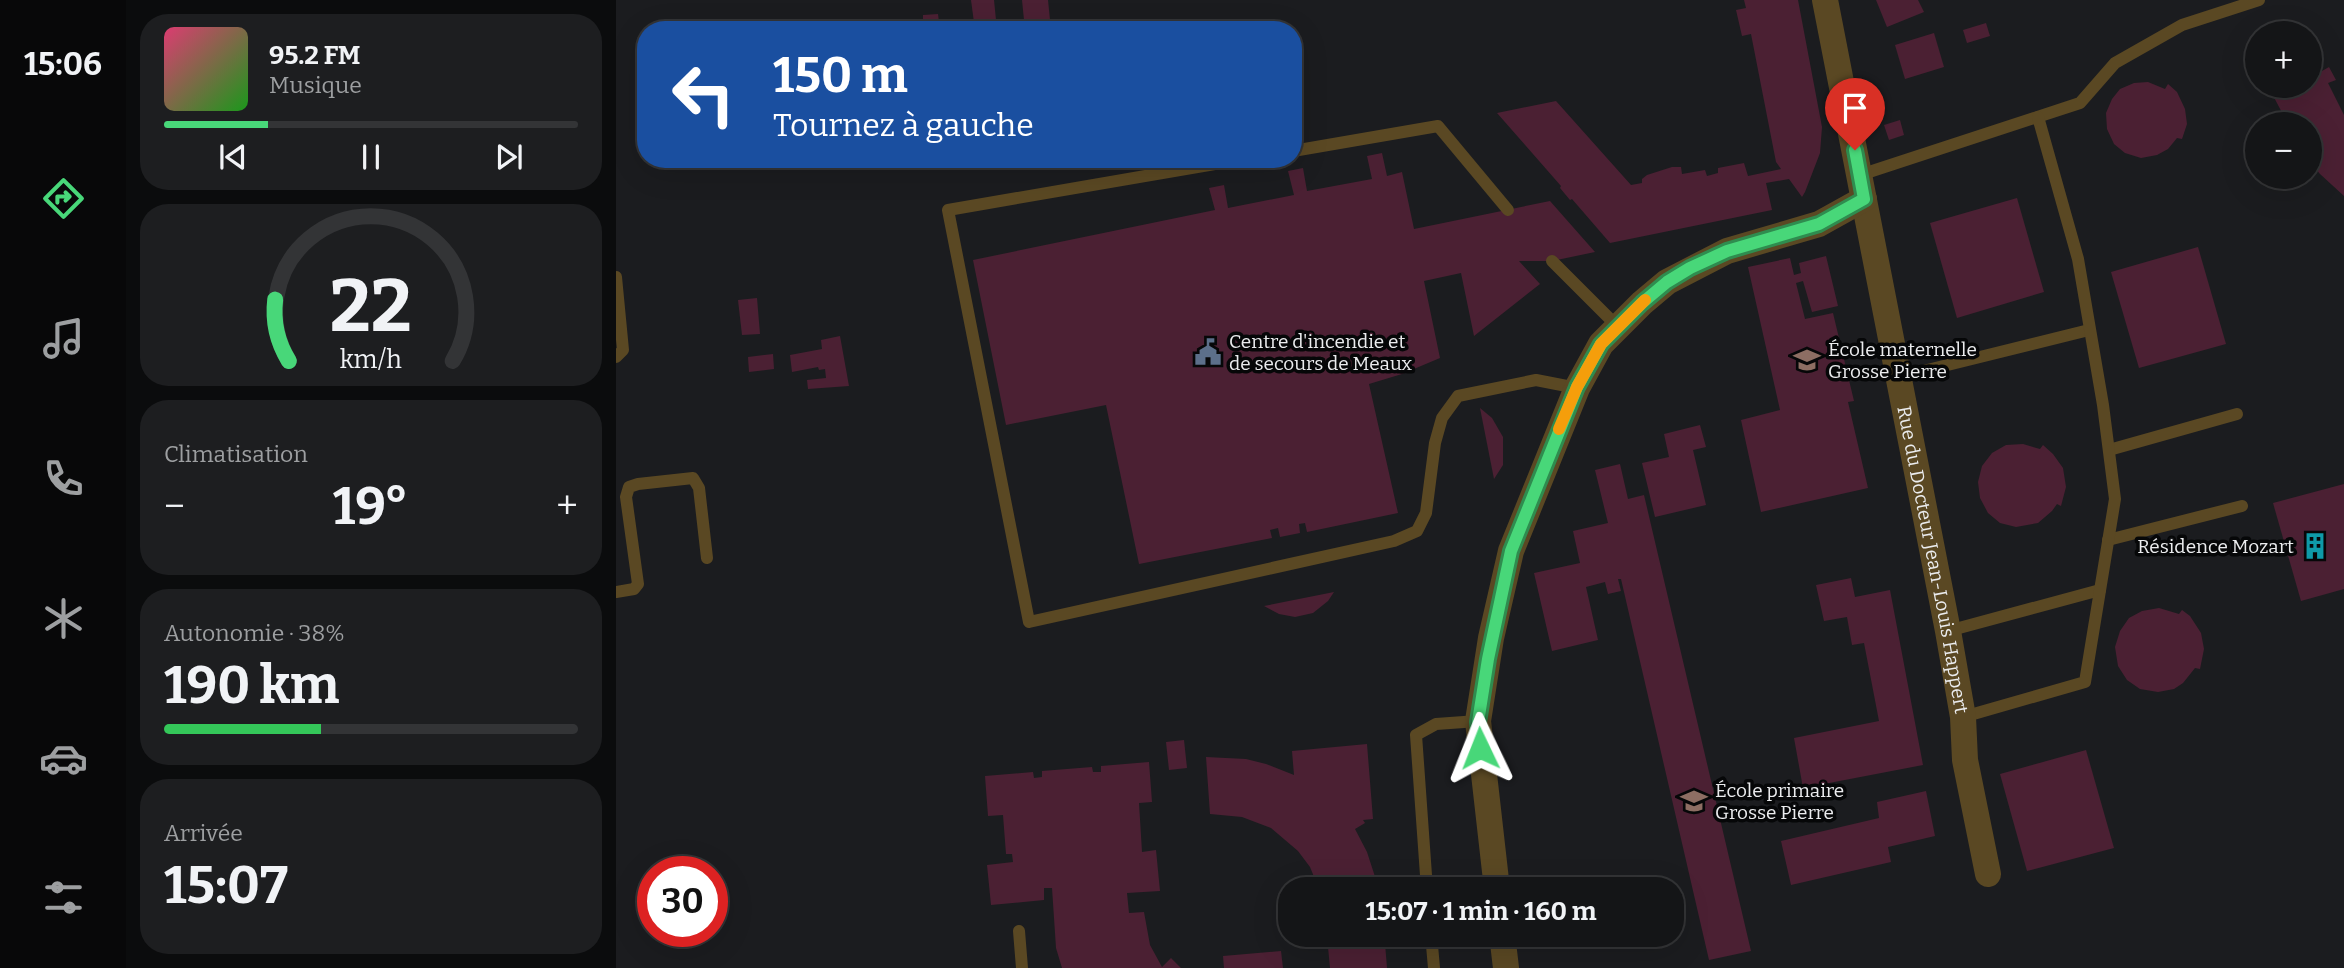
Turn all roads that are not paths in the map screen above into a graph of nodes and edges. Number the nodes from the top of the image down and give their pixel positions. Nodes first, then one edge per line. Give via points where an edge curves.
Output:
1 (1825, 0) edge
2 (2259, 0) edge
3 (2038, 117) junction
4 (1302, 149) edge
5 (1192, 168) edge
6 (1862, 187) junction
7 (1508, 210) dead end
8 (1552, 261) dead end
9 (616, 277) edge
10 (1618, 327) junction
11 (2090, 330) junction
12 (616, 357) edge
13 (1899, 377) junction
14 (1577, 387) junction
15 (2237, 414) dead end
16 (2109, 450) junction
17 (2242, 506) dead end
18 (2108, 540) junction
19 (707, 558) dead end
20 (2100, 590) junction
21 (617, 592) edge
22 (1948, 631) junction
23 (1963, 718) junction
24 (1478, 722) junction
25 (1988, 874) dead end
26 (1426, 877) edge
27 (1496, 877) edge
28 (1019, 931) dead end
29 (1432, 947) edge
30 (1504, 947) edge
31 (1022, 968) edge
32 (1434, 968) edge
33 (1506, 968) edge

1 - 6 street, Rue du Docteur Jean-Louis Happert
2 - 3 lane via 2182,25 2115,63 2080,103
3 - 6 lane
3 - 11 lane via 2078,259
4 - 7 lane via 1438,126
5 - 14 lane via 948,210 1029,622 1394,541 1417,531 1426,513 1438,430 1458,396 1536,380
6 - 10 street via 1819,224 1727,251 1690,268 1667,282
6 - 13 street, Rue du Docteur Jean-Louis Happert
8 - 10 lane
9 - 12 lane via 623,350
10 - 14 street via 1601,344
11 - 13 lane
11 - 16 lane
13 - 22 street, Rue du Docteur Jean-Louis Happert
14 - 24 street via 1511,551
15 - 16 lane
16 - 18 lane via 2115,499
17 - 18 lane
18 - 20 lane
19 - 21 lane via 699,488 693,478 629,487 626,497 638,584
20 - 22 lane
20 - 23 lane via 2085,682
22 - 23 street, Rue du Docteur Jean-Louis Happert
23 - 25 street, Rue du Docteur Jean-Louis Happert via 1965,760
24 - 26 lane via 1436,724 1416,735
24 - 27 street
28 - 31 lane
29 - 32 lane
30 - 33 street

